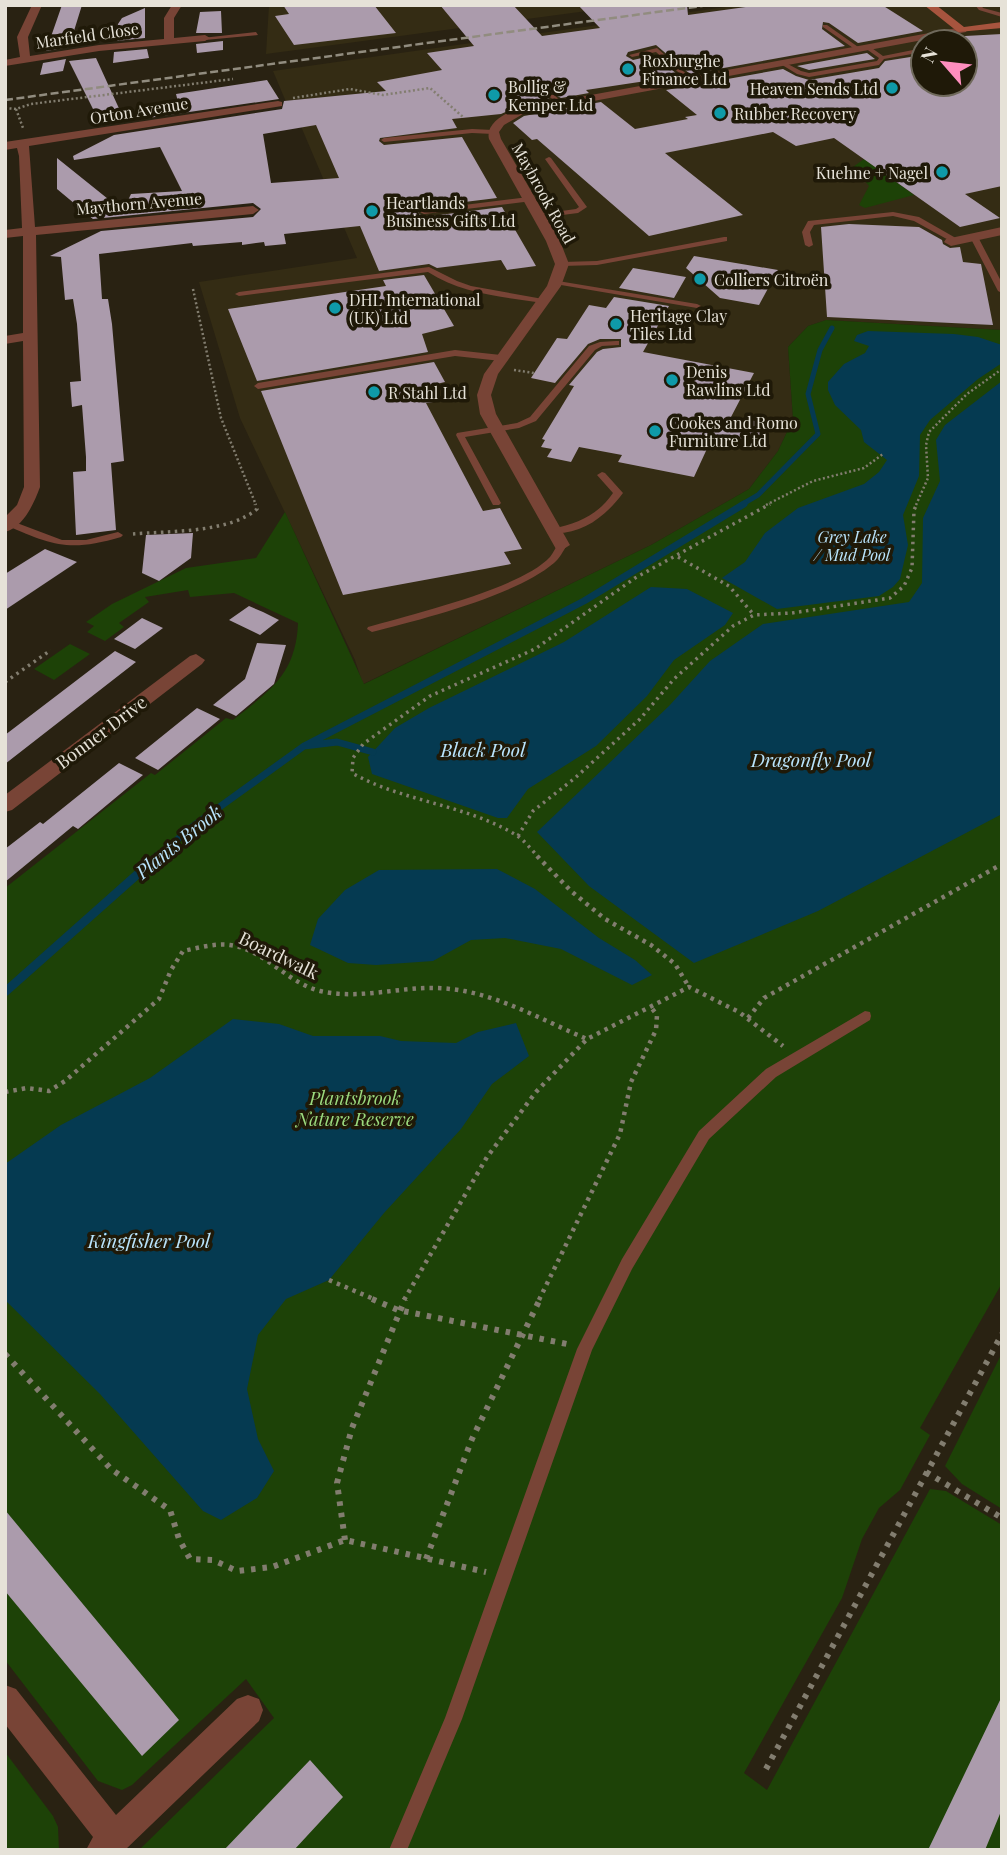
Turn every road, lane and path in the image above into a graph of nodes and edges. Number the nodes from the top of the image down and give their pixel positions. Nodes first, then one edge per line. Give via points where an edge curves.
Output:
1 (37, 5) edge
2 (177, 5) edge
3 (929, 5) edge
4 (978, 5) edge
5 (1002, 15) edge
6 (1002, 25) edge
7 (825, 26) dead end
8 (959, 28) edge
9 (978, 28) edge
10 (256, 34) dead end
11 (205, 38) joint
12 (169, 40) junction
13 (909, 42) edge
14 (863, 48) junction
15 (909, 53) edge
16 (632, 55) dead end
17 (882, 58) junction
18 (26, 59) junction
19 (782, 63) junction
20 (5, 64) edge
21 (233, 79) dead end
22 (690, 80) junction
23 (278, 104) joint
24 (5, 108) edge
25 (465, 119) dead end
26 (493, 132) junction
27 (384, 140) dead end
28 (22, 144) junction
29 (5, 146) edge
30 (550, 159) dead end
31 (529, 199) junction
32 (253, 210) dead end
33 (424, 212) dead end
34 (539, 216) junction
35 (29, 231) junction
36 (1002, 231) edge
37 (5, 234) edge
38 (980, 236) junction
39 (724, 239) dead end
40 (954, 242) joint
41 (809, 245) dead end
42 (1002, 245) edge
43 (562, 264) junction
44 (555, 282) junction
45 (193, 289) dead end
46 (1002, 290) edge
47 (239, 294) dead end
48 (543, 301) junction
49 (697, 306) dead end
50 (31, 336) junction
51 (5, 340) edge
52 (616, 343) dead end
53 (501, 358) junction
54 (1002, 369) edge
55 (258, 386) dead end
56 (497, 428) junction
57 (883, 454) dead end
58 (602, 475) dead end
59 (496, 503) dead end
60 (7, 525) edge
61 (555, 531) junction
62 (118, 535) joint
63 (562, 545) joint
64 (677, 557) junction
65 (754, 615) junction
66 (372, 629) dead end
67 (51, 650) dead end
68 (196, 660) dead end
69 (5, 682) edge
70 (5, 804) edge
71 (518, 836) junction
72 (1002, 864) edge
73 (689, 987) junction
74 (650, 1006) junction
75 (865, 1016) dead end
76 (748, 1017) junction
77 (587, 1039) junction
78 (794, 1057) junction
79 (5, 1092) edge
80 (329, 1280) dead end
81 (398, 1310) junction
82 (522, 1334) junction
83 (1002, 1334) edge
84 (585, 1349) junction
85 (5, 1354) edge
86 (926, 1472) junction
87 (1002, 1517) edge
88 (345, 1540) junction
89 (426, 1559) junction
90 (504, 1576) junction
91 (5, 1700) edge
92 (248, 1710) dead end
93 (766, 1769) dead end
94 (108, 1844) edge
95 (398, 1850) edge

1 - 18 street, Marfield Close via 20,47
2 - 12 street via 169,18
3 - 8 street
4 - 5 lane
6 - 9 street
7 - 14 lane
10 - 11 lane
11 - 12 street, Marfield Close
12 - 18 street, Marfield Close
13 - 14 street, Maybrook Road
14 - 17 lane
14 - 19 street, Maybrook Road
15 - 17 lane
16 - 22 lane via 657,50
17 - 19 lane via 879,63 809,75
18 - 20 street
19 - 22 street, Maybrook Road
21 - 24 path
22 - 26 street, Maybrook Road via 556,100 520,111
23 - 25 path via 279,100 350,89 388,95 430,88
23 - 28 street, Orton Avenue
26 - 27 lane
26 - 31 street, Maybrook Road
28 - 29 street, Orton Avenue
28 - 35 street
30 - 34 lane via 583,207
31 - 33 lane
31 - 34 street, Maybrook Road
32 - 35 street, Maythorn Avenue
34 - 43 street, Maybrook Road
35 - 37 street, Maythorn Avenue
35 - 50 street
36 - 38 street
38 - 40 street
38 - 42 street
38 - 46 lane
39 - 43 lane via 597,263
40 - 41 lane via 916,219 876,215 811,223 806,232
43 - 44 street, Maybrook Road
44 - 48 street, Maybrook Road
44 - 49 lane
45 - 62 path via 221,418 257,509 250,517 223,524
47 - 48 lane via 429,270 471,289
48 - 53 street, Maybrook Road
50 - 51 street
50 - 60 street via 32,487 24,508
52 - 56 lane via 592,348 533,419
53 - 55 lane via 455,353
53 - 56 street, Maybrook Road via 484,395
54 - 65 path via 967,394 929,432 928,478 914,510 912,568 904,586 890,598
56 - 59 lane via 460,435
56 - 61 street, Maybrook Road
57 - 64 path via 864,468 813,481 705,537
58 - 61 lane via 618,493 609,508 581,527
60 - 62 lane via 57,544 76,546
61 - 63 street, Maybrook Road
63 - 66 lane via 555,557 510,585
64 - 65 path via 729,586
64 - 71 path via 635,578 534,649 430,696 373,736 353,758 352,773 373,785 479,817
65 - 71 path via 733,626 674,678 640,719 533,811
67 - 69 path
68 - 70 street, Bonner Drive
71 - 73 path via 605,919 675,964
72 - 76 path via 764,998
73 - 74 path
73 - 76 path via 724,1000
74 - 77 path
74 - 82 path via 657,1015 656,1030 631,1082 620,1134
75 - 78 lane
76 - 78 path
77 - 79 path, Boardwalk via 495,999 437,988 329,993 299,983 240,947 224,944 183,951 159,999 65,1081 49,1091
77 - 81 path via 536,1092 487,1157
78 - 84 lane via 704,1135 627,1264
80 - 81 path
81 - 82 path
81 - 88 path via 352,1428 337,1483
82 - 84 path
82 - 89 path via 472,1440
83 - 86 path
84 - 90 lane
85 - 88 path via 111,1469 170,1510 190,1559 248,1570 272,1567
86 - 87 path
86 - 93 path
88 - 89 path
89 - 90 path
90 - 95 lane via 453,1719
91 - 94 street
92 - 94 street

